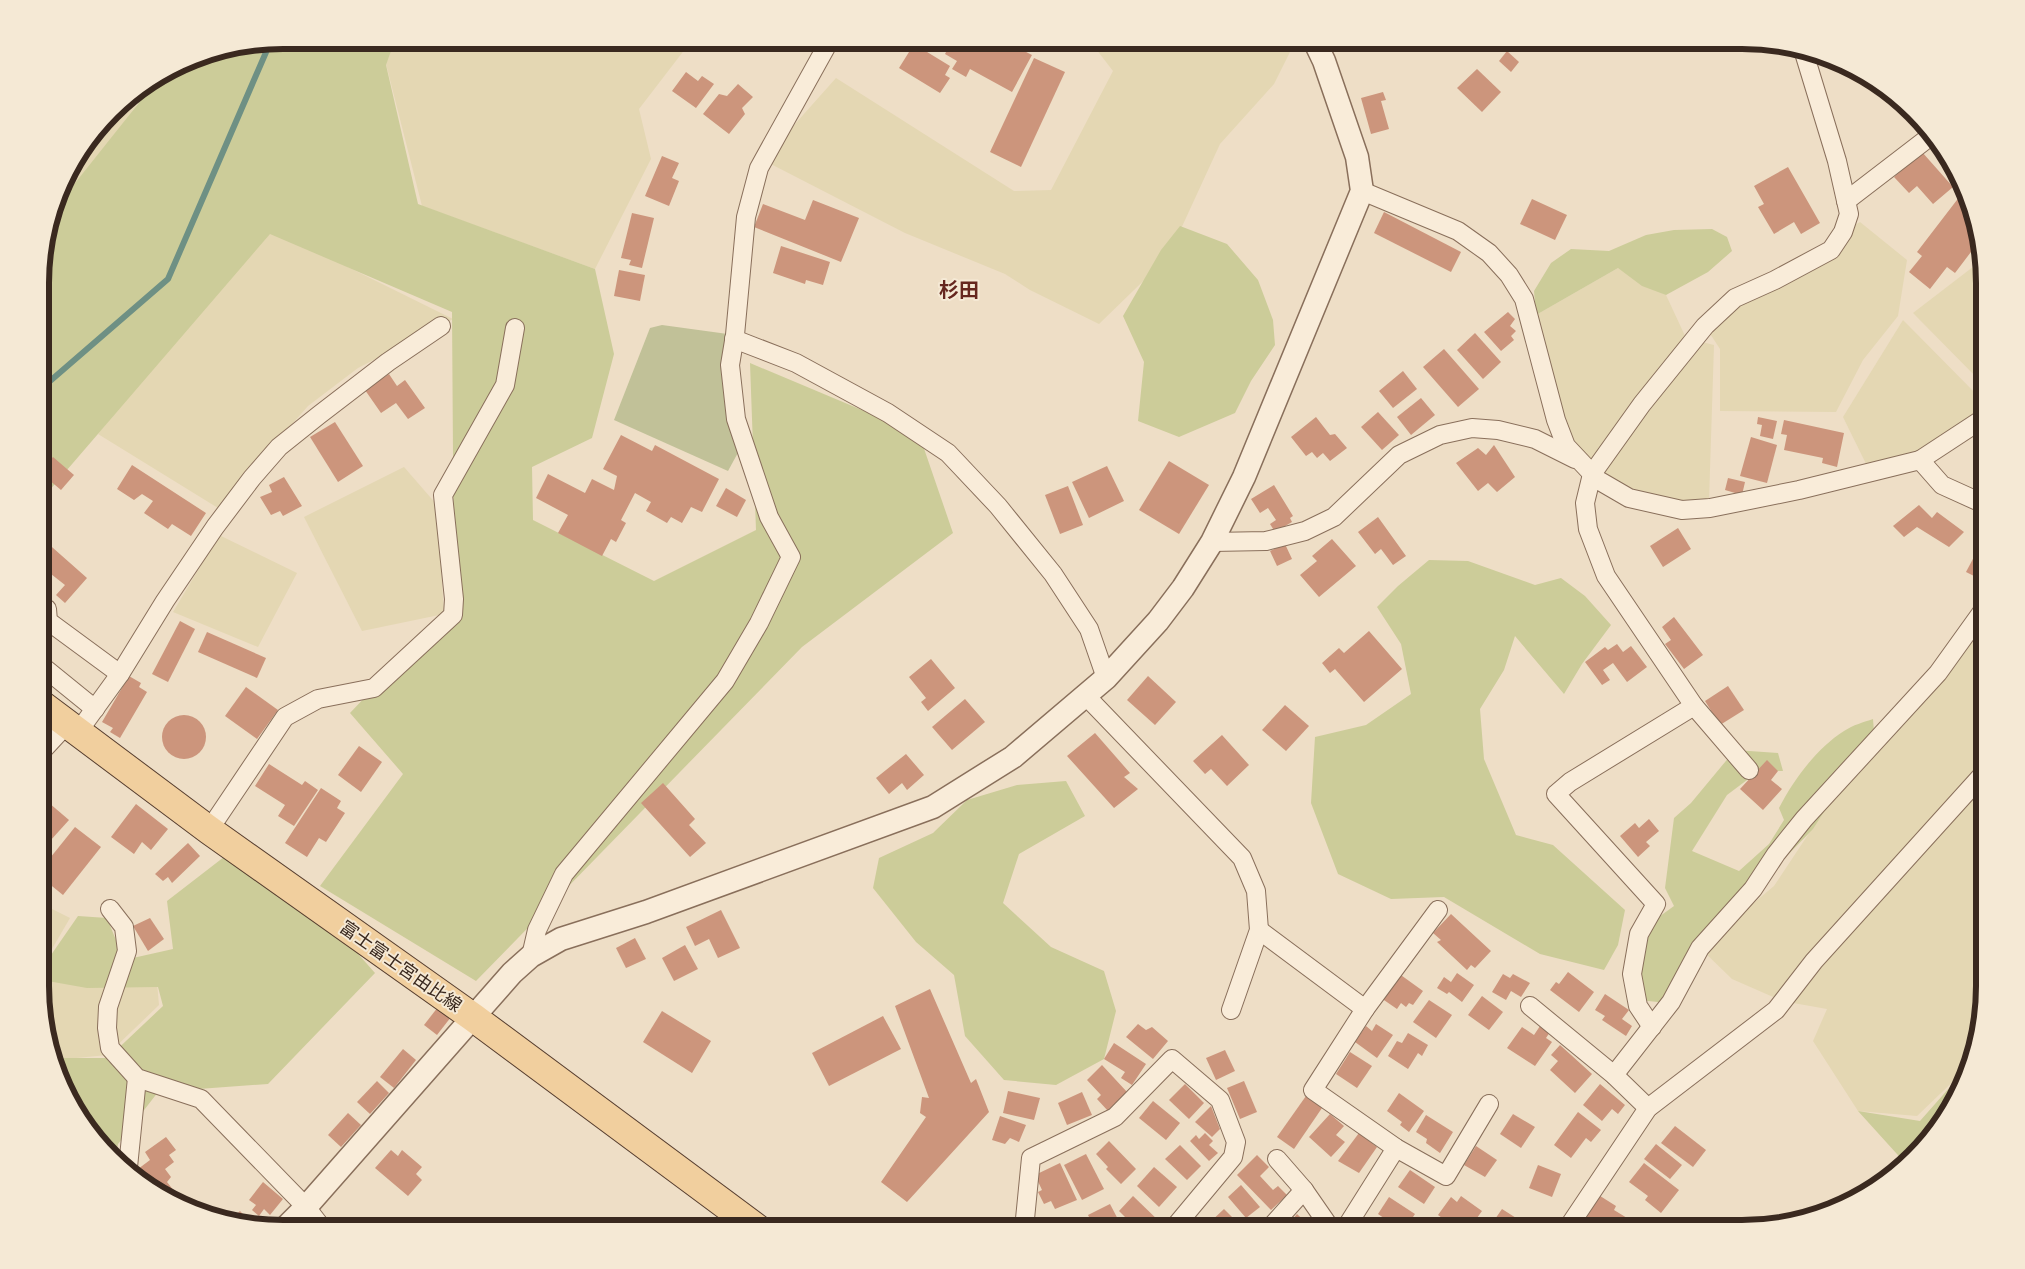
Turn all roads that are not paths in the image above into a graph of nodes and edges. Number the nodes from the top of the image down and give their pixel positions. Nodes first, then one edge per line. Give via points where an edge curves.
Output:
1 (825, 49) edge
2 (1318, 49) edge
3 (1806, 58) edge
4 (1928, 139) edge
5 (1362, 192) junction
6 (1846, 202) junction
7 (441, 326) dead end
8 (515, 328) dead end
9 (734, 338) junction
10 (1976, 423) edge
11 (1920, 460) junction
12 (1586, 468) junction
13 (1976, 500) edge
14 (1212, 542) junction
15 (1976, 620) edge
16 (49, 622) edge
17 (49, 672) edge
18 (120, 674) junction
19 (1106, 678) junction
20 (1085, 696) junction
21 (1694, 706) junction
22 (95, 709) junction
23 (49, 710) edge
24 (72, 728) junction
25 (49, 746) edge
26 (1748, 770) dead end
27 (1976, 783) edge
28 (209, 830) junction
29 (110, 909) dead end
30 (1438, 910) dead end
31 (1259, 930) junction
32 (531, 956) junction
33 (1530, 1006) dead end
34 (1366, 1009) junction
35 (1231, 1010) dead end
36 (474, 1018) junction
37 (1652, 1027) junction
38 (1614, 1075) junction
39 (137, 1078) junction
40 (1490, 1104) dead end
41 (1648, 1108) junction
42 (1396, 1148) junction
43 (1278, 1159) dead end
44 (129, 1162) edge
45 (1304, 1190) junction
46 (306, 1207) junction
47 (293, 1220) edge
48 (316, 1220) edge
49 (746, 1220) edge
50 (1025, 1220) edge
51 (1180, 1220) edge
52 (1277, 1220) edge
53 (1325, 1220) edge
54 (1351, 1220) edge
55 (1572, 1220) edge

1 - 9 street via 758,168 746,218
2 - 5 street via 1357,157
3 - 6 street
4 - 6 street
5 - 12 street via 1458,231 1489,253 1509,275 1524,299 1566,446
5 - 14 street via 1244,477
6 - 12 street via 1849,214 1843,232 1831,250 1735,298 1705,326
7 - 18 street via 388,362 279,448 215,527
8 - 28 street via 505,385 443,495 453,615 374,688 318,699 285,717
9 - 19 street via 813,372 888,413 948,453 998,506 1053,574 1089,629
9 - 32 street via 730,365 736,419 769,516 791,557 760,623 725,681 564,874 538,930
10 - 11 street
11 - 12 street via 1799,490 1710,508 1682,510 1629,498 1598,480
11 - 13 street via 1942,485
12 - 14 street via 1535,439 1498,430 1472,428 1440,435 1398,455 1334,517 1305,532 1266,541
12 - 21 street via 1588,528 1606,576
14 - 19 street via 1184,588
15 - 37 street via 1938,673 1804,819 1753,889 1700,948 1671,1002
16 - 18 street
17 - 22 street
18 - 22 street
19 - 20 street
20 - 31 street via 1242,858 1256,891
20 - 32 street via 1013,757 933,808 646,912 561,939
21 - 26 street
21 - 37 street via 1570,782 1556,794 1656,904 1639,934 1632,974 1638,1006
22 - 24 street
23 - 24 main road, 富士富士宮由比線
24 - 25 street
24 - 28 main road, 富士富士宮由比線
27 - 41 street via 1814,961 1776,1010
28 - 36 main road, 富士富士宮由比線
29 - 39 street via 124,927 127,951 108,1007 110,1048
30 - 34 street
31 - 34 street
31 - 35 street
32 - 36 street
33 - 38 street
34 - 42 street via 1313,1090
36 - 46 street
36 - 49 main road, 富士富士宮由比線
37 - 38 street
38 - 41 street
39 - 44 street
39 - 46 street via 201,1099
40 - 42 street via 1446,1176
41 - 55 street
42 - 54 street
43 - 45 street
45 - 52 street
45 - 53 street
46 - 47 street
46 - 48 street
50 - 51 street via 1031,1158 1115,1117 1172,1059 1220,1100 1236,1142 1233,1157

